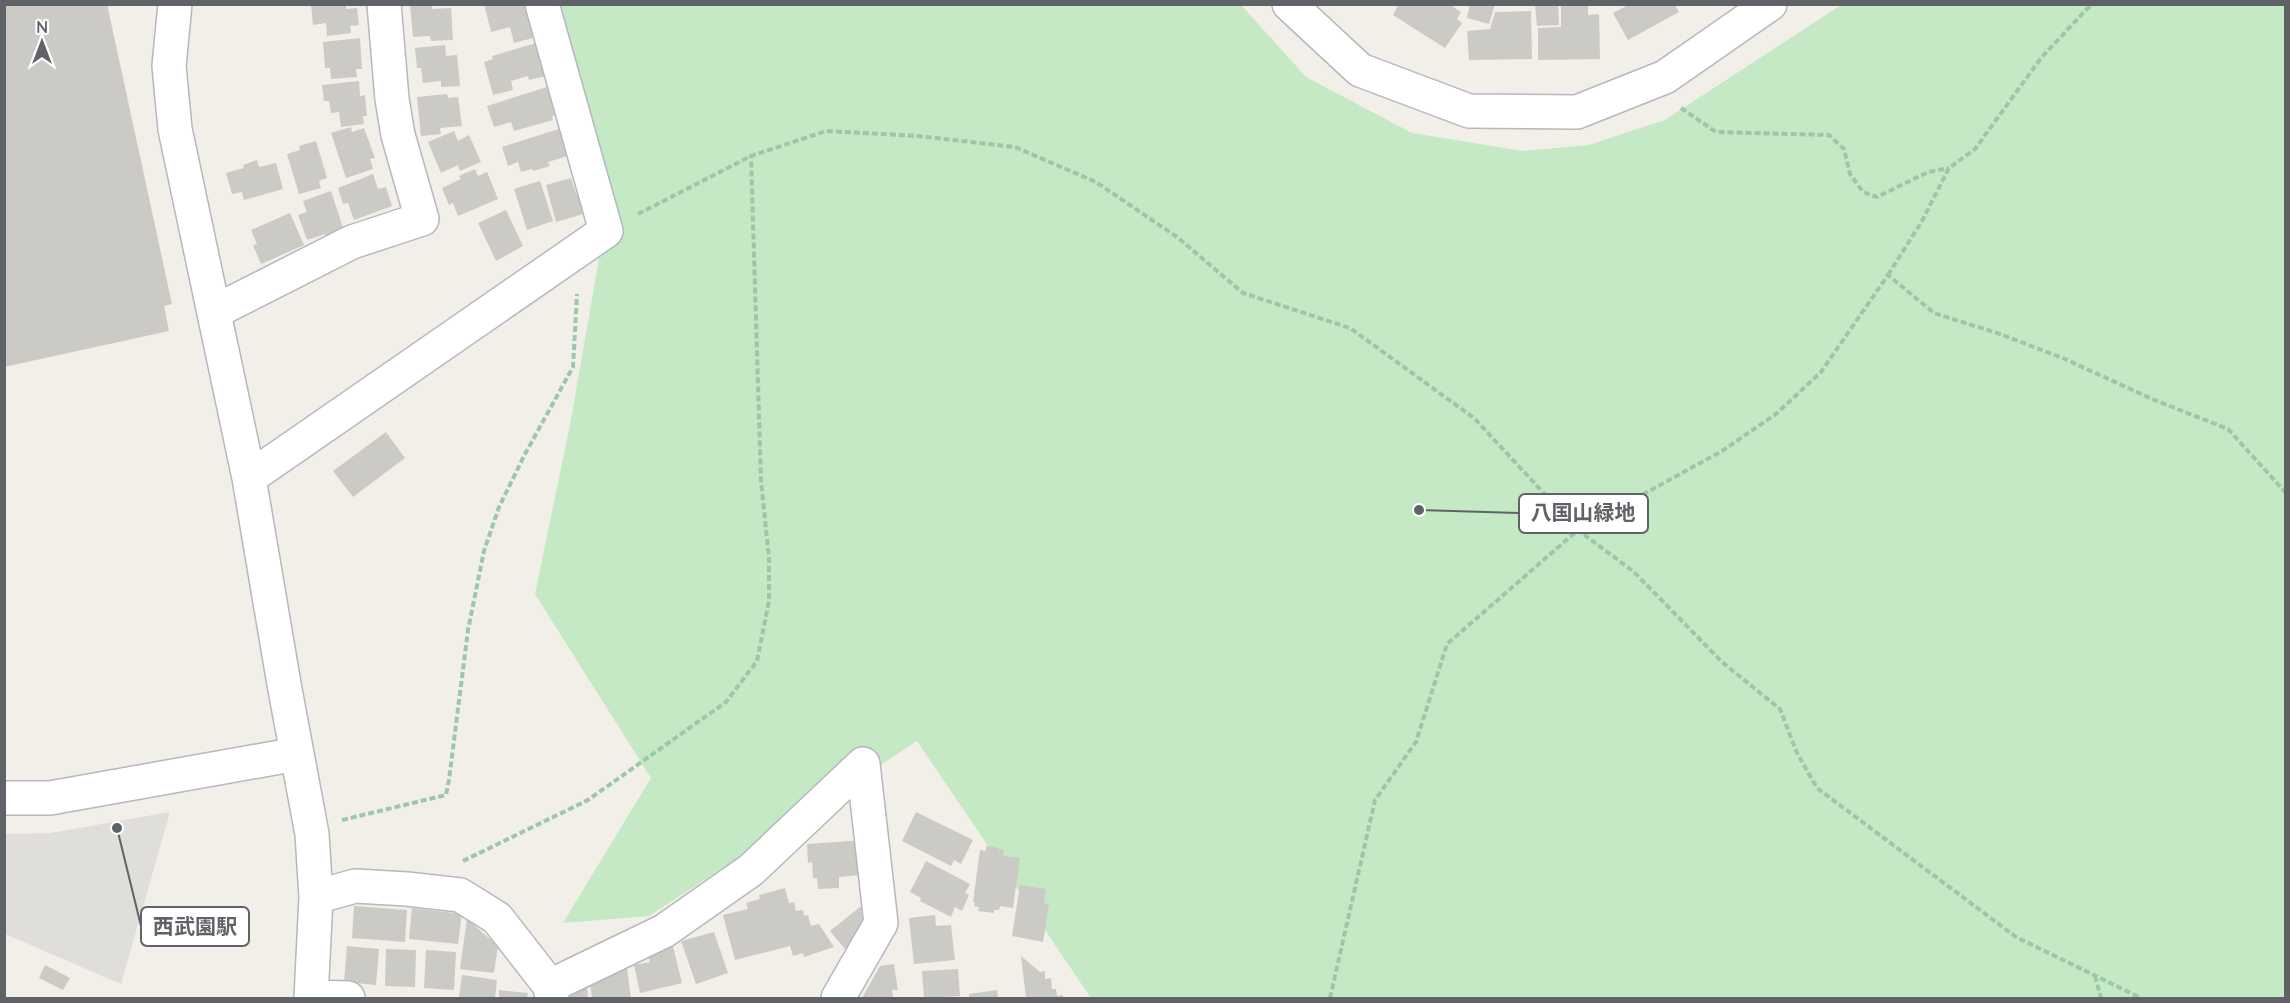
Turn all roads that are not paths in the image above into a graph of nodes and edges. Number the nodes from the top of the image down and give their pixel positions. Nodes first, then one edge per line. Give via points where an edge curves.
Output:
1 (175, 4) edge
2 (384, 4) edge
3 (542, 4) edge
4 (1289, 4) edge
5 (1770, 4) edge
6 (214, 312) junction
7 (249, 478) junction
8 (297, 754) junction
9 (4, 798) edge
10 (316, 897) junction
11 (551, 992) edge
12 (311, 998) edge
13 (348, 999) edge
14 (838, 999) edge

1 - 6 street via 169,66 171,103
2 - 6 street via 398,135 422,219 352,242
3 - 7 street via 606,231
4 - 5 street via 1360,70 1468,111 1577,112 1665,77
6 - 7 street
7 - 8 street
8 - 9 street via 50,798
8 - 10 street via 312,834
10 - 11 street via 355,886 460,895 497,918
10 - 12 street
11 - 14 street via 664,931 751,870 863,764 881,923
12 - 13 street

